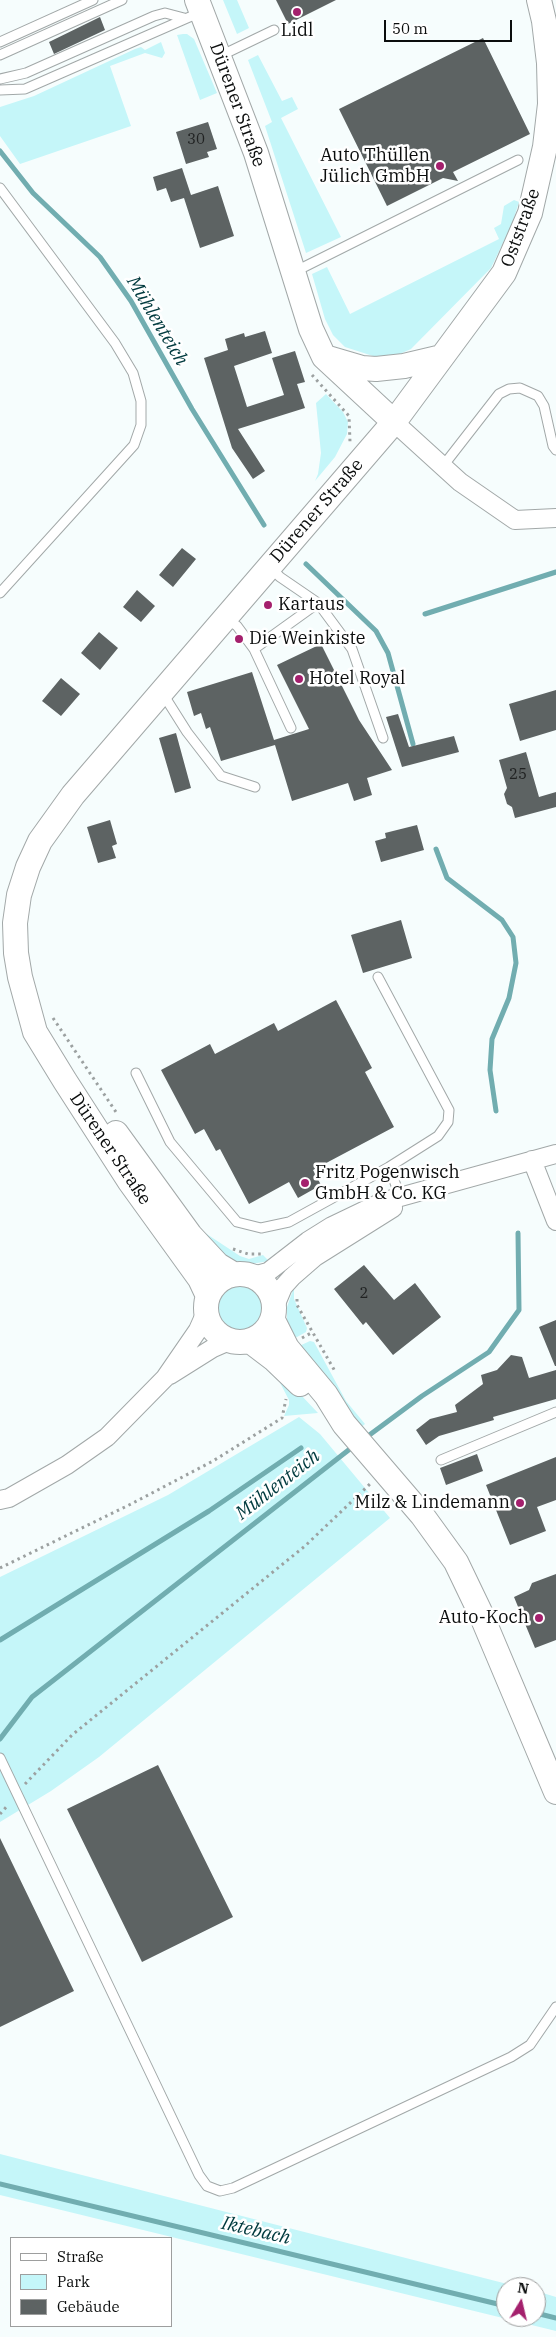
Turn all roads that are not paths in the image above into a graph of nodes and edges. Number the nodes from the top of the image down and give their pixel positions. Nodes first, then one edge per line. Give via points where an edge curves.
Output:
1 (93, 0) edge
2 (122, 0) edge
3 (539, 0) edge
4 (194, 10) edge
5 (274, 30) dead end
6 (0, 42) edge
7 (0, 55) edge
8 (220, 56) junction
9 (0, 79) edge
10 (0, 90) edge
11 (518, 160) dead end
12 (0, 188) edge
13 (293, 272) junction
14 (442, 356) junction
15 (317, 364) junction
16 (394, 422) junction
17 (556, 450) edge
18 (442, 466) junction
19 (556, 518) edge
20 (269, 566) junction
21 (0, 593) edge
22 (318, 604) junction
23 (225, 617) junction
24 (254, 649) junction
25 (161, 692) junction
26 (291, 728) dead end
27 (382, 738) dead end
28 (255, 787) dead end
29 (378, 976) dead end
30 (24, 996) junction
31 (136, 1073) dead end
32 (556, 1154) edge
33 (532, 1160) junction
34 (390, 1167) junction
35 (423, 1189) junction
36 (400, 1196) junction
37 (556, 1221) edge
38 (243, 1275) junction
39 (207, 1304) junction
40 (274, 1313) junction
41 (240, 1341) junction
42 (165, 1378) junction
43 (556, 1412) edge
44 (347, 1427) junction
45 (441, 1460) dead end
46 (0, 1500) edge
47 (1, 1760) edge
48 (556, 1792) edge
49 (556, 2008) edge

1 - 6 lane
2 - 7 lane
3 - 14 main road, Oststraße via 544,21 550,104 536,190 519,242 504,273
4 - 8 main road, Dürener Straße
4 - 9 lane via 154,16 26,73
4 - 10 lane via 26,89
5 - 8 lane
8 - 13 main road, Dürener Straße via 256,153
11 - 13 lane
12 - 21 lane via 115,343 133,373 141,401 140,424 134,445
13 - 15 main road, Dürener Straße via 311,329
14 - 15 main road via 376,369
14 - 16 main road, Oststraße
15 - 16 main road, Dürener Straße
16 - 18 street
16 - 20 main road, Dürener Straße
17 - 18 lane via 544,406 538,396 520,388 509,389 499,394
18 - 19 street via 515,520
20 - 22 lane
20 - 23 main road, Dürener Straße
22 - 24 lane
22 - 27 lane via 352,649
23 - 24 lane via 237,626
23 - 25 main road, Dürener Straße
24 - 26 lane
25 - 28 lane via 221,776
25 - 30 main road, Dürener Straße via 73,796 40,841 28,866 15,923 16,952
29 - 34 lane via 449,1110 448,1122 438,1136
30 - 38 main road, Dürener Straße via 107,1120 190,1235 218,1265
30 - 39 main road, Dürener Straße via 35,1032 64,1081 130,1182 200,1279
31 - 34 lane via 170,1142 237,1222 261,1228 289,1222
32 - 33 street
33 - 35 street
33 - 37 street
34 - 36 lane
35 - 36 street
35 - 40 street via 315,1257 283,1287
36 - 38 street via 332,1226 268,1272
38 - 39 main road via 222,1278 213,1286
38 - 40 main road via 268,1288
39 - 41 main road via 213,1330
39 - 42 street via 198,1330
40 - 41 main road via 264,1333
40 - 44 main road via 287,1348 326,1395
41 - 42 street via 213,1348
41 - 44 main road via 275,1360
42 - 46 street via 107,1438 67,1465
43 - 45 lane
44 - 48 main road via 422,1515 456,1562
47 - 49 lane via 207,2186 220,2191 233,2188 511,2058 530,2046

